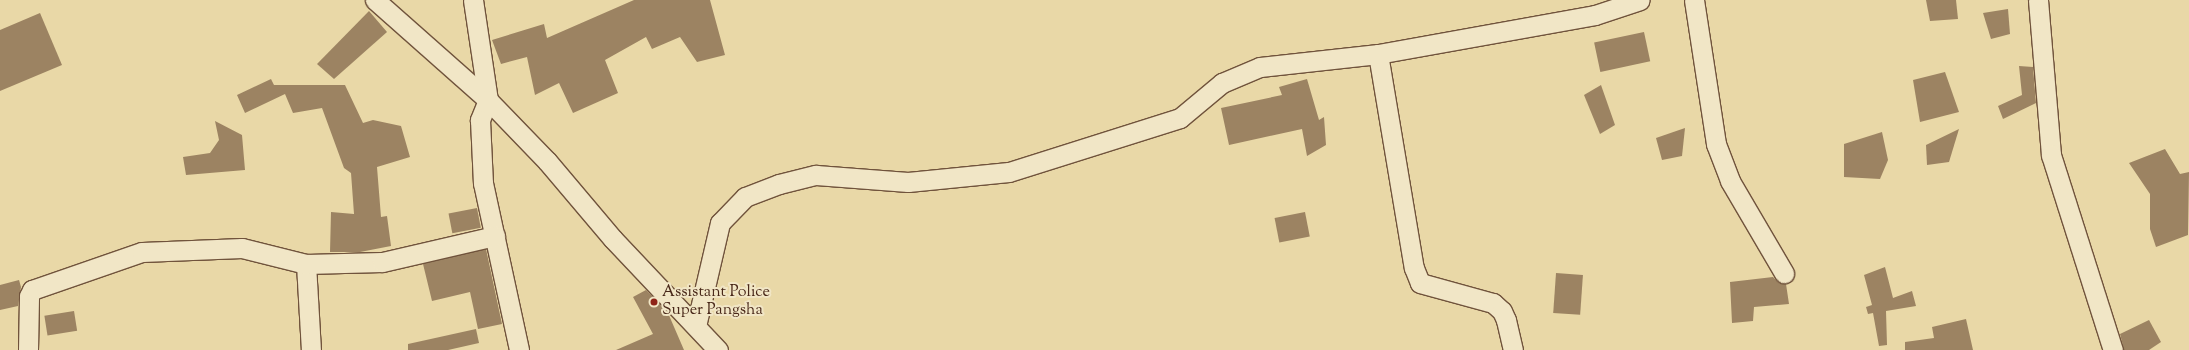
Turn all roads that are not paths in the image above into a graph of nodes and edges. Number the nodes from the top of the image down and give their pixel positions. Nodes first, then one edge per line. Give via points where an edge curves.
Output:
1 (375, 0) edge
2 (473, 0) edge
3 (1640, 0) edge
4 (1694, 0) edge
5 (2038, 0) edge
6 (1378, 54) junction
7 (488, 100) junction
8 (495, 236) junction
9 (306, 264) junction
10 (1784, 273) dead end
11 (696, 326) junction
12 (28, 350) edge
13 (311, 350) edge
14 (519, 350) edge
15 (718, 350) edge
16 (1513, 350) edge
17 (2113, 350) edge

1 - 7 street
2 - 7 street
3 - 6 street via 1595,15
4 - 10 street via 1716,144 1730,181
5 - 17 street via 2051,155
6 - 11 street via 1260,67 1222,83 1180,118 1009,172 908,182 816,175 745,197 720,223
6 - 16 street via 1414,268 1420,283 1493,302 1502,311 1506,320
7 - 8 street via 480,120 479,143 483,183
7 - 11 street via 547,161 613,239
8 - 9 street via 382,262
8 - 14 street
9 - 12 street via 242,248 142,252 32,290 29,296
9 - 13 street
11 - 15 street

